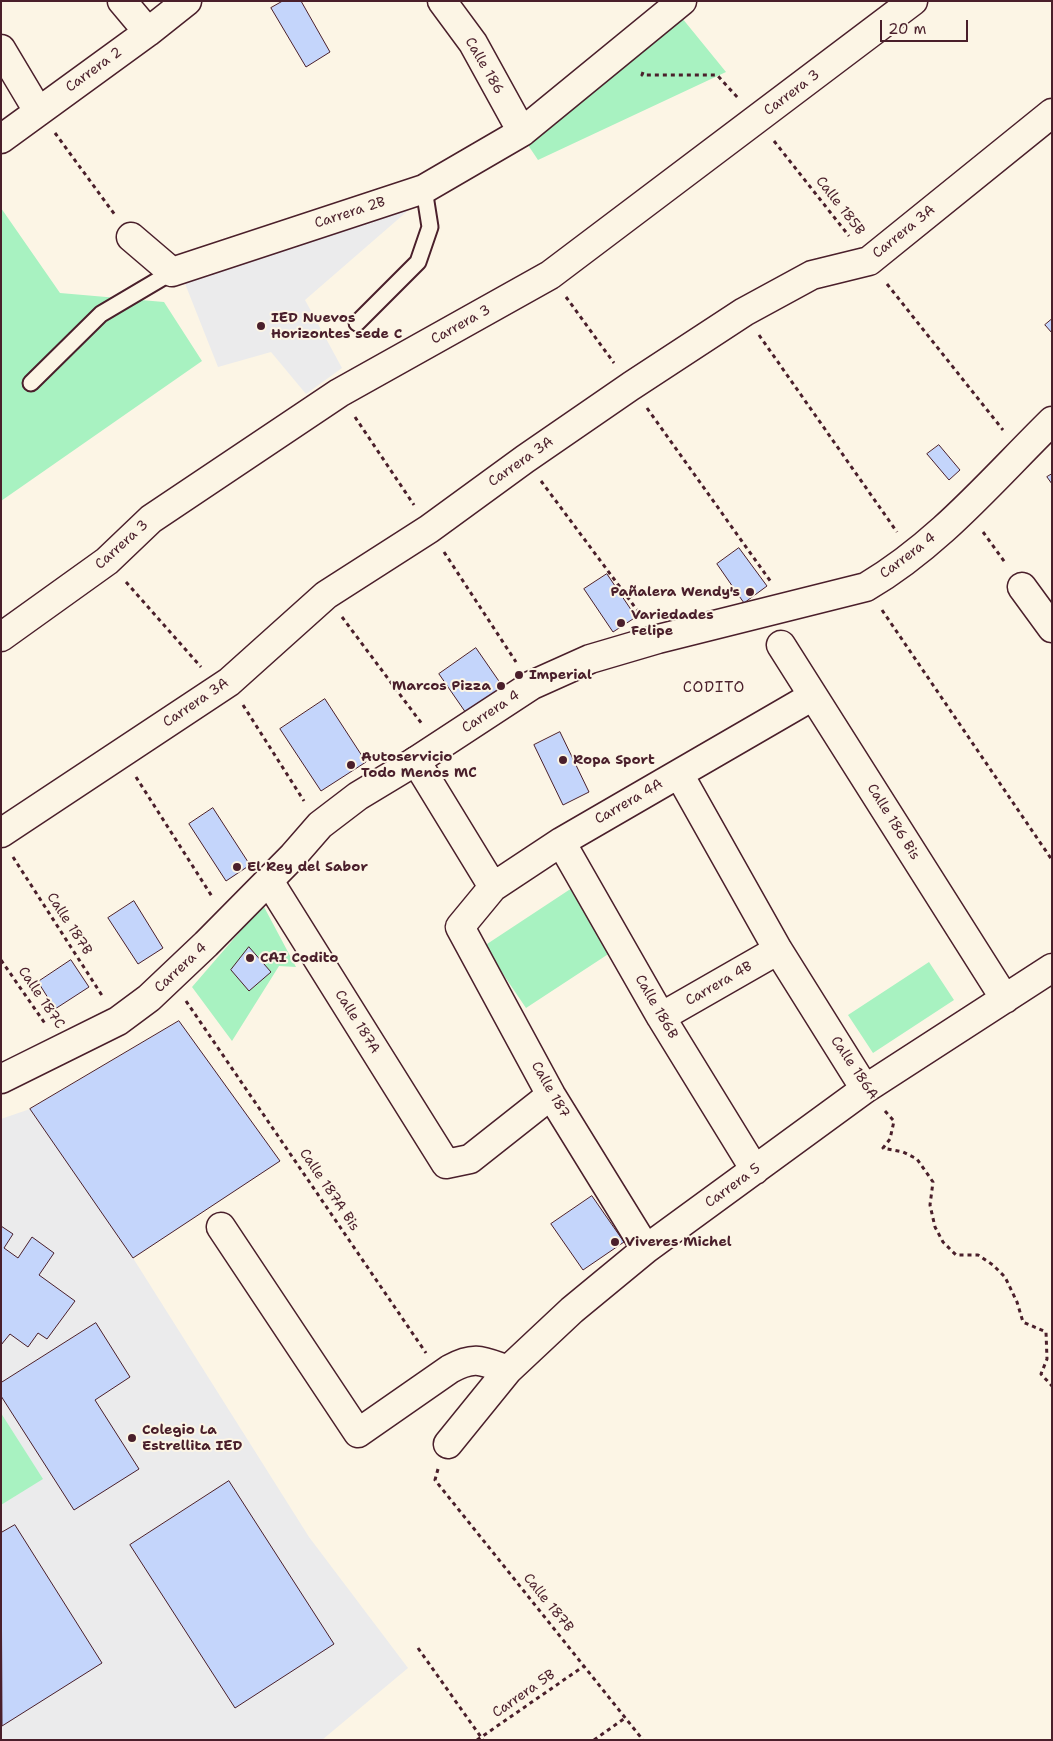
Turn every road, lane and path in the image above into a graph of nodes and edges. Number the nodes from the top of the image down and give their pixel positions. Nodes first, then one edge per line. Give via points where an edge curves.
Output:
1 (122, 1) edge
2 (187, 1) edge
3 (442, 1) edge
4 (682, 1) edge
5 (914, 1) edge
6 (148, 32) junction
7 (1, 48) edge
8 (644, 66) dead end
9 (38, 111) junction
10 (1052, 113) edge
11 (757, 119) junction
12 (522, 132) junction
13 (1, 139) edge
14 (424, 189) junction
15 (131, 238) joint
16 (869, 261) junction
17 (172, 272) junction
18 (550, 275) junction
19 (744, 312) junction
20 (357, 323) dead end
21 (31, 383) dead end
22 (631, 386) junction
23 (339, 393) junction
24 (1052, 421) edge
25 (1021, 452) junction
26 (524, 459) junction
27 (966, 508) junction
28 (429, 528) junction
29 (914, 556) junction
30 (107, 561) junction
31 (1022, 586) joint
32 (326, 595) junction
33 (789, 606) junction
34 (880, 608) dead end
35 (1052, 628) edge
36 (1, 637) edge
37 (658, 639) junction
38 (781, 645) dead end
39 (224, 685) junction
40 (532, 686) junction
41 (813, 696) junction
42 (439, 746) junction
43 (121, 753) junction
44 (416, 761) junction
45 (679, 774) junction
46 (320, 825) junction
47 (561, 842) junction
48 (7, 844) edge
49 (1052, 860) edge
50 (269, 881) junction
51 (493, 886) junction
52 (228, 922) junction
53 (460, 927) joint
54 (778, 950) junction
55 (1, 960) edge
56 (1052, 968) edge
57 (170, 977) junction
58 (1005, 999) junction
59 (661, 1017) junction
60 (118, 1021) junction
61 (62, 1049) junction
62 (1, 1079) edge
63 (865, 1089) junction
64 (551, 1095) junction
65 (755, 1170) junction
66 (221, 1227) dead end
67 (646, 1249) junction
68 (450, 1369) junction
69 (508, 1370) junction
70 (1052, 1386) edge
71 (448, 1444) dead end
72 (434, 1480) dead end
73 (418, 1648) dead end
74 (584, 1666) junction
75 (625, 1718) junction
76 (482, 1738) edge
77 (477, 1740) edge
78 (594, 1740) edge
79 (643, 1740) edge

1 - 6 street
2 - 6 street, Carrera 2
3 - 12 street, Calle 186 via 472,44
4 - 12 street, Carrera 2B
5 - 11 street, Carrera 3
6 - 9 street, Carrera 2
7 - 9 street
8 - 11 path, Calle 185B via 642,75 717,75
9 - 13 street, Carrera 2
9 - 15 path
10 - 16 street, Carrera 3A
11 - 16 path, Calle 185B
11 - 18 street, Carrera 3
12 - 14 street, Carrera 2B
14 - 17 street, Carrera 2B
14 - 20 lane via 430,227 418,262
15 - 17 street
16 - 19 street, Carrera 3A via 812,275
16 - 25 path, Calle 185B
17 - 21 lane via 101,314
18 - 22 path
18 - 23 street, Carrera 3
19 - 22 street, Carrera 3A
19 - 29 path
22 - 26 street, Carrera 3A
22 - 33 path
23 - 28 path
23 - 30 street, Carrera 3 via 151,519
24 - 25 street, Carrera 4
25 - 27 street, Carrera 4
26 - 28 street, Carrera 3A
26 - 37 path
27 - 29 street, Carrera 4
27 - 31 path
28 - 32 street, Carrera 3A
28 - 40 path
29 - 33 street, Carrera 4 via 866,587
30 - 36 street, Carrera 3
30 - 39 path
31 - 35 street
32 - 39 street, Carrera 3A
32 - 42 path
33 - 37 street, Carrera 4
34 - 49 path
37 - 40 street, Carrera 4 via 590,659
38 - 41 street, Calle 186 Bis
39 - 43 street, Carrera 3A
39 - 46 path
40 - 42 street, Carrera 4
41 - 45 street, Carrera 4A
41 - 58 street, Calle 186 Bis
42 - 44 street, Carrera 4
43 - 48 street, Carrera 3A
43 - 52 path
44 - 46 street, Carrera 4 via 358,796
44 - 51 street
45 - 47 street, Carrera 4A
45 - 54 street, Calle 186A
46 - 50 street, Carrera 4
47 - 51 street, Carrera 4A
47 - 59 street, Calle 186B
48 - 60 path, Calle 187B
50 - 52 street, Carrera 4
50 - 64 street, Calle 187A via 446,1164 470,1158
51 - 53 street, Carrera 4A
52 - 57 street, Carrera 4
53 - 64 street, Calle 187
54 - 59 street, Carrera 4B
54 - 63 street, Calle 186A
55 - 61 path, Calle 187C
56 - 58 street, Carrera 5
57 - 60 street, Carrera 4
57 - 68 path, Calle 187A Bis via 430,1359
58 - 63 street, Carrera 5
59 - 65 street, Calle 186B
60 - 61 street, Carrera 4
61 - 62 street, Carrera 4
63 - 65 street, Carrera 5
63 - 70 path, Calle 186A via 894,1121 890,1139 883,1148 917,1159 933,1182 930,1205 935,1227 943,1242 956,1255 978,1256 993,1265 1005,1277 1023,1322 1046,1332 1047,1359 1041,1374
64 - 67 street, Calle 187
65 - 67 street, Carrera 5
66 - 68 street via 358,1433
67 - 69 street, Carrera 5 via 572,1310
68 - 69 street via 464,1362 482,1360
69 - 71 street, Carrera 5
72 - 74 path, Calle 187B
73 - 76 path
74 - 75 path, Calle 187B
74 - 76 path, Carrera 5B
75 - 78 path
75 - 79 path, Calle 187B
76 - 77 path, Carrera 5B

